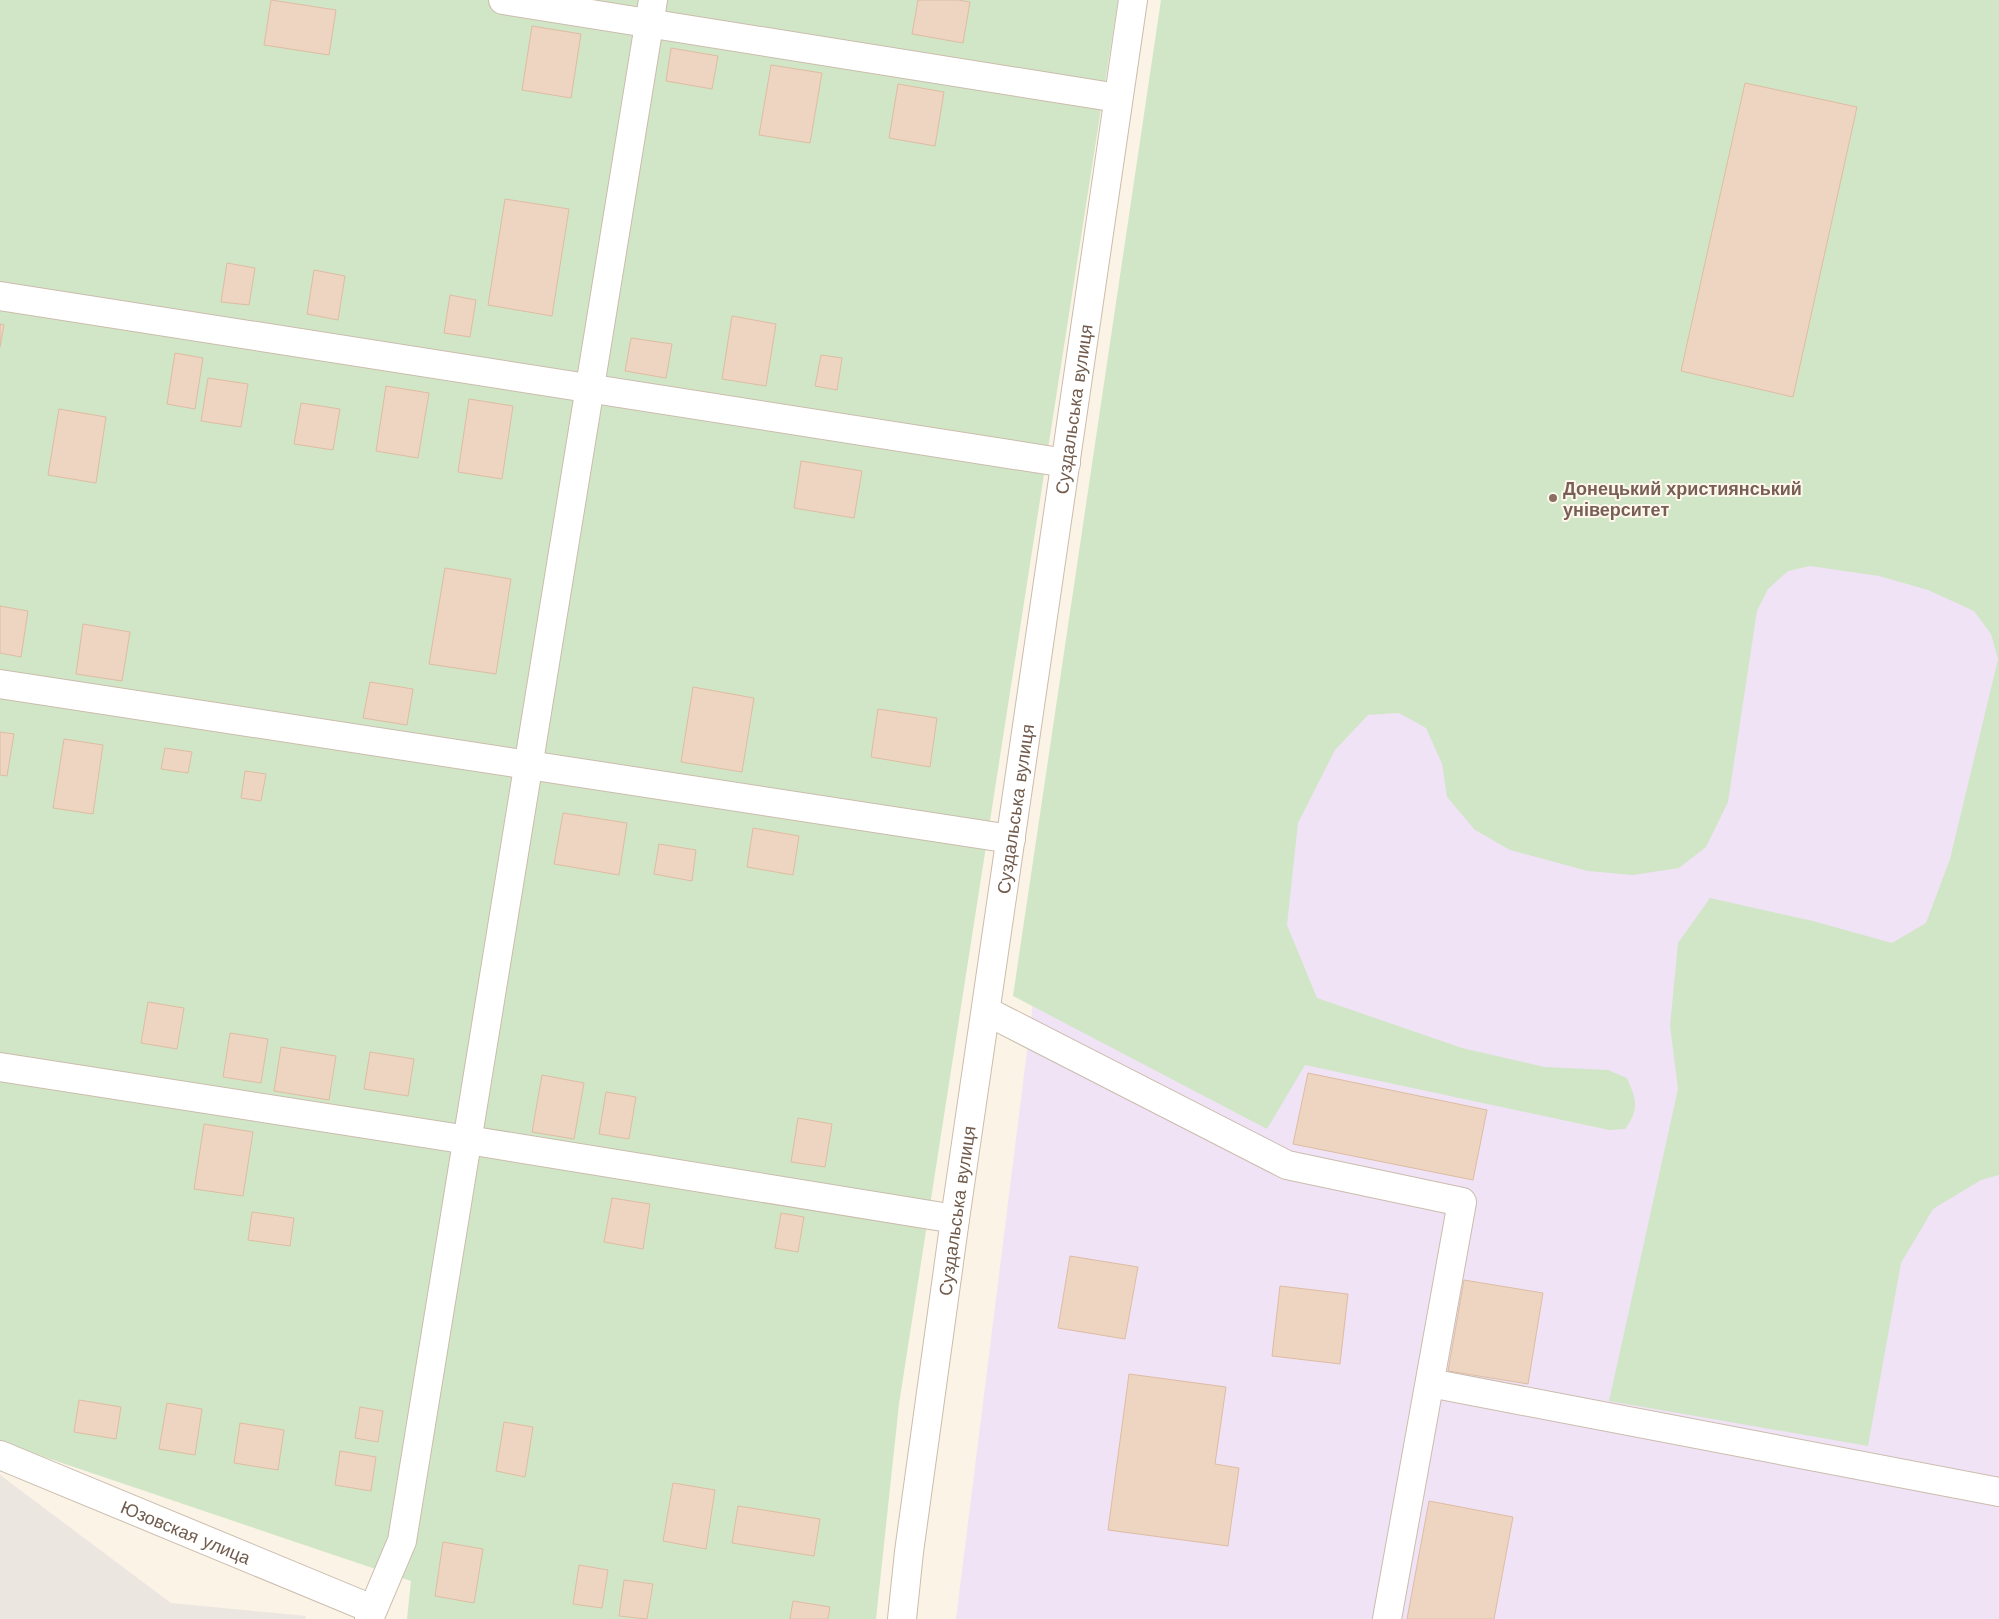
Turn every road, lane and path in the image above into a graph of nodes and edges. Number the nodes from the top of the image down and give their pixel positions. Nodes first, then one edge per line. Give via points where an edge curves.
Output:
1 (503, 0) edge
2 (1133, 0) edge
3 (651, 12) edge
4 (1118, 98) junction
5 (0, 296) edge
6 (590, 390) junction
7 (1066, 463) junction
8 (0, 684) edge
9 (529, 765) junction
10 (1011, 839) junction
11 (986, 1011) junction
12 (0, 1067) edge
13 (468, 1140) junction
14 (955, 1219) junction
15 (1430, 1383) junction
16 (0, 1455) edge
17 (1999, 1492) edge
18 (370, 1614) edge
19 (902, 1619) edge
20 (1387, 1619) edge

1 - 3 street
2 - 4 street, Суздальська вулиця
3 - 4 street
3 - 6 street
4 - 7 street, Суздальська вулиця
5 - 6 street
6 - 7 street
6 - 9 street
7 - 10 street, Суздальська вулиця
8 - 9 street
9 - 10 street
9 - 13 street
10 - 11 street, Суздальська вулиця
11 - 14 street, Суздальська вулиця
11 - 15 street via 1287,1165 1462,1202
12 - 13 street
13 - 14 street
13 - 18 street via 402,1541
14 - 19 street, Суздальська вулиця
15 - 17 street
15 - 20 street
16 - 18 street, Юзовская улица

